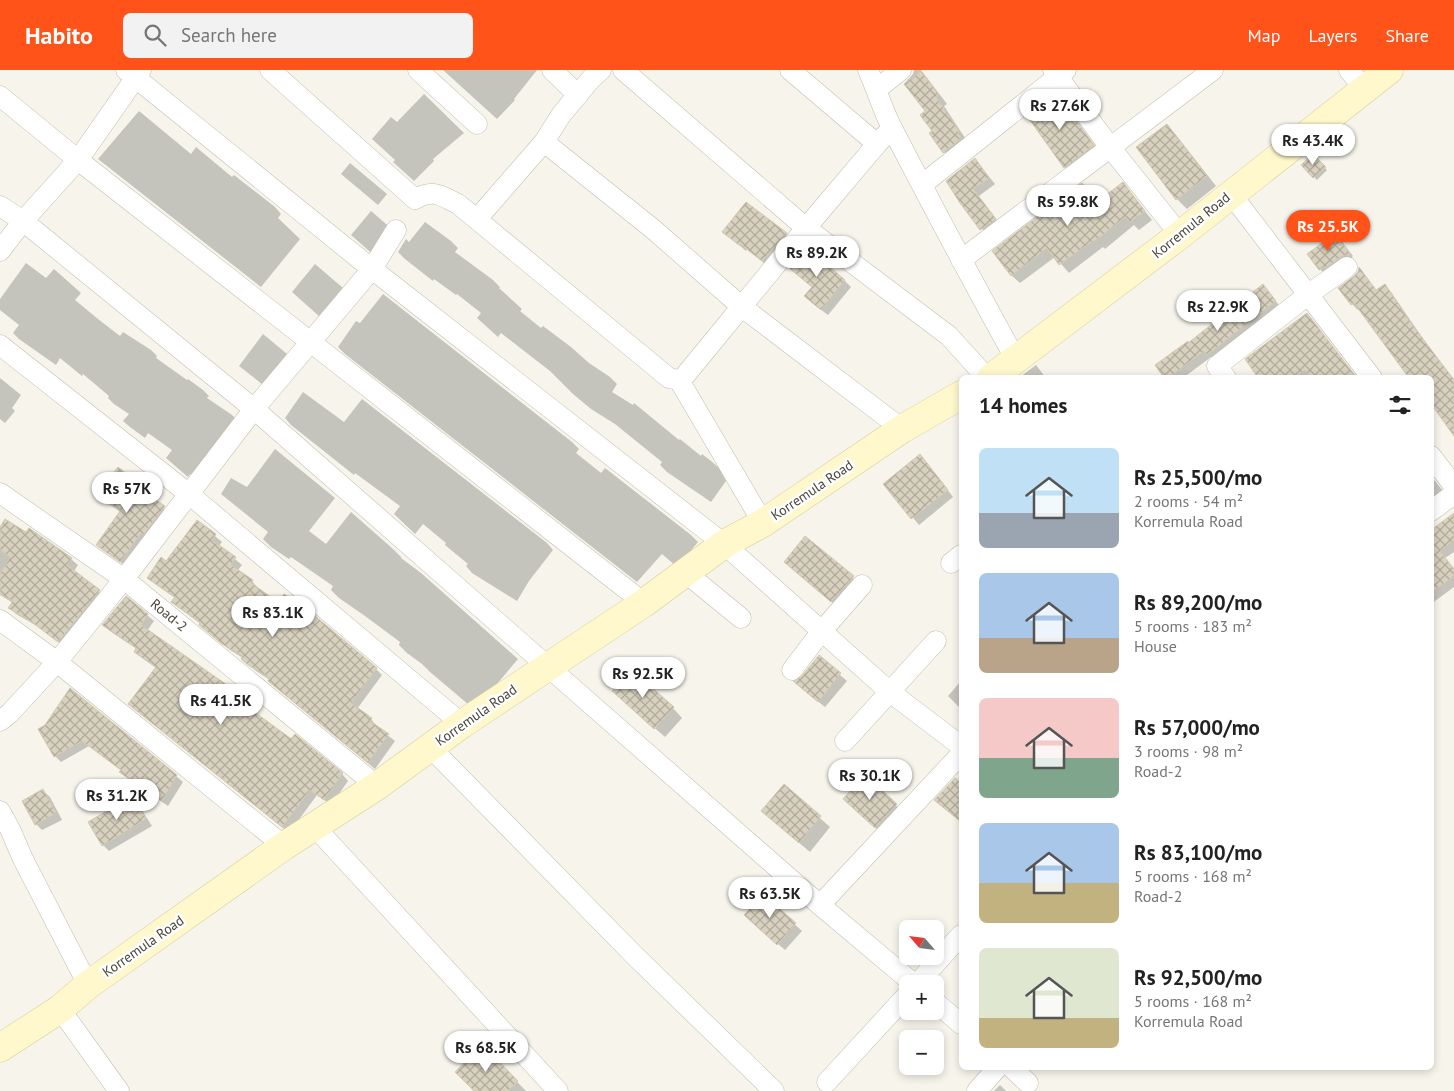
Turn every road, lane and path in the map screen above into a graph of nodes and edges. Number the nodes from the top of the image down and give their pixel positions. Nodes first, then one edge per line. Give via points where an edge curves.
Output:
1 (270, 70) edge
2 (418, 70) edge
3 (552, 70) edge
4 (601, 70) edge
5 (623, 70) edge
6 (790, 70) edge
7 (868, 70) edge
8 (901, 70) edge
9 (1212, 70) edge
10 (1389, 70) edge
11 (1059, 72) edge
12 (134, 73) edge
13 (1356, 79) edge
14 (877, 89) junction
15 (578, 94) junction
16 (0, 96) edge
17 (477, 124) dead end
18 (892, 128) junction
19 (544, 142) junction
20 (877, 144) junction
21 (1110, 147) junction
22 (78, 160) junction
23 (923, 184) junction
24 (1231, 194) junction
25 (0, 206) edge
26 (477, 220) junction
27 (23, 221) junction
28 (806, 228) junction
29 (396, 230) dead end
30 (1180, 236) junction
31 (0, 251) edge
32 (961, 260) junction
33 (1347, 267) dead end
34 (372, 269) junction
35 (1309, 294) junction
36 (742, 307) junction
37 (310, 341) junction
38 (0, 345) edge
39 (1016, 360) junction
40 (984, 375) edge
41 (995, 375) edge
42 (1224, 375) edge
43 (1370, 375) edge
44 (678, 380) junction
45 (959, 396) edge
46 (254, 409) junction
47 (902, 429) junction
48 (1434, 460) edge
49 (1454, 486) edge
50 (0, 492) edge
51 (189, 494) junction
52 (1454, 494) edge
53 (1434, 509) edge
54 (763, 523) junction
55 (724, 544) junction
56 (686, 573) junction
57 (124, 579) junction
58 (862, 585) dead end
59 (644, 603) junction
60 (741, 618) dead end
61 (0, 620) edge
62 (821, 632) junction
63 (936, 641) dead end
64 (57, 662) junction
65 (549, 666) junction
66 (792, 670) dead end
67 (890, 692) junction
68 (0, 721) edge
69 (462, 724) junction
70 (844, 741) dead end
71 (959, 744) edge
72 (430, 747) junction
73 (959, 756) edge
74 (377, 786) junction
75 (0, 811) edge
76 (314, 826) junction
77 (284, 846) junction
78 (820, 905) junction
79 (959, 937) edge
80 (904, 975) edge
81 (923, 975) edge
82 (88, 985) junction
83 (899, 1004) edge
84 (60, 1009) junction
85 (944, 1010) edge
86 (959, 1022) edge
87 (0, 1048) edge
88 (995, 1070) edge
89 (1014, 1070) edge
90 (828, 1082) dead end
91 (1028, 1083) dead end
92 (120, 1091) edge
93 (558, 1091) edge
94 (774, 1091) edge
95 (977, 1091) edge

1 - 26 street via 416,199 428,193 438,194 458,204
2 - 17 street
3 - 15 street
4 - 15 street
5 - 28 street
6 - 20 street
7 - 14 street
8 - 14 street
9 - 21 street
10 - 13 street, Korremula Road
11 - 21 street
11 - 23 street
12 - 22 street
12 - 34 street
13 - 24 street, Korremula Road
14 - 18 street
15 - 19 street via 560,115
16 - 22 street
18 - 20 street
18 - 23 street
19 - 26 street
19 - 36 street via 653,229
20 - 28 street
21 - 30 street
21 - 32 street
22 - 27 street
22 - 37 street
23 - 32 street
24 - 30 street, Korremula Road
24 - 35 street
25 - 27 street
26 - 44 street via 669,378
27 - 31 street
27 - 46 street
28 - 36 street
28 - 40 street via 949,336
29 - 34 street
30 - 39 street, Korremula Road
32 - 39 street
33 - 35 street
34 - 37 street
34 - 55 street
35 - 42 street via 1218,366
35 - 43 street
36 - 44 street
36 - 47 street
37 - 46 street
37 - 59 street
38 - 51 street
39 - 41 street, Korremula Road
44 - 54 street
45 - 47 street, Korremula Road
46 - 51 street
46 - 65 street
47 - 54 street, Korremula Road
48 - 49 street
50 - 57 street, Road-2
51 - 57 street
51 - 69 street
52 - 53 street
54 - 55 street, Korremula Road
55 - 56 street, Korremula Road
55 - 62 street
56 - 59 street, Korremula Road
56 - 60 street
57 - 64 street
57 - 74 street, Road-2
58 - 62 street
59 - 65 street, Korremula Road
61 - 64 street
62 - 66 street
62 - 67 street
63 - 67 street
64 - 68 street
64 - 77 street
65 - 69 street, Korremula Road
65 - 78 street
67 - 70 street
67 - 71 street
69 - 72 street, Korremula Road
72 - 74 street, Korremula Road
72 - 94 street via 634,955
73 - 78 street
74 - 76 street, Korremula Road
75 - 82 street
76 - 77 street, Korremula Road
76 - 93 street
77 - 82 street, Korremula Road
78 - 80 street
79 - 81 street
82 - 84 street, Korremula Road
83 - 90 street
84 - 87 street, Korremula Road
84 - 92 street
85 - 86 street
88 - 95 street
89 - 91 street

